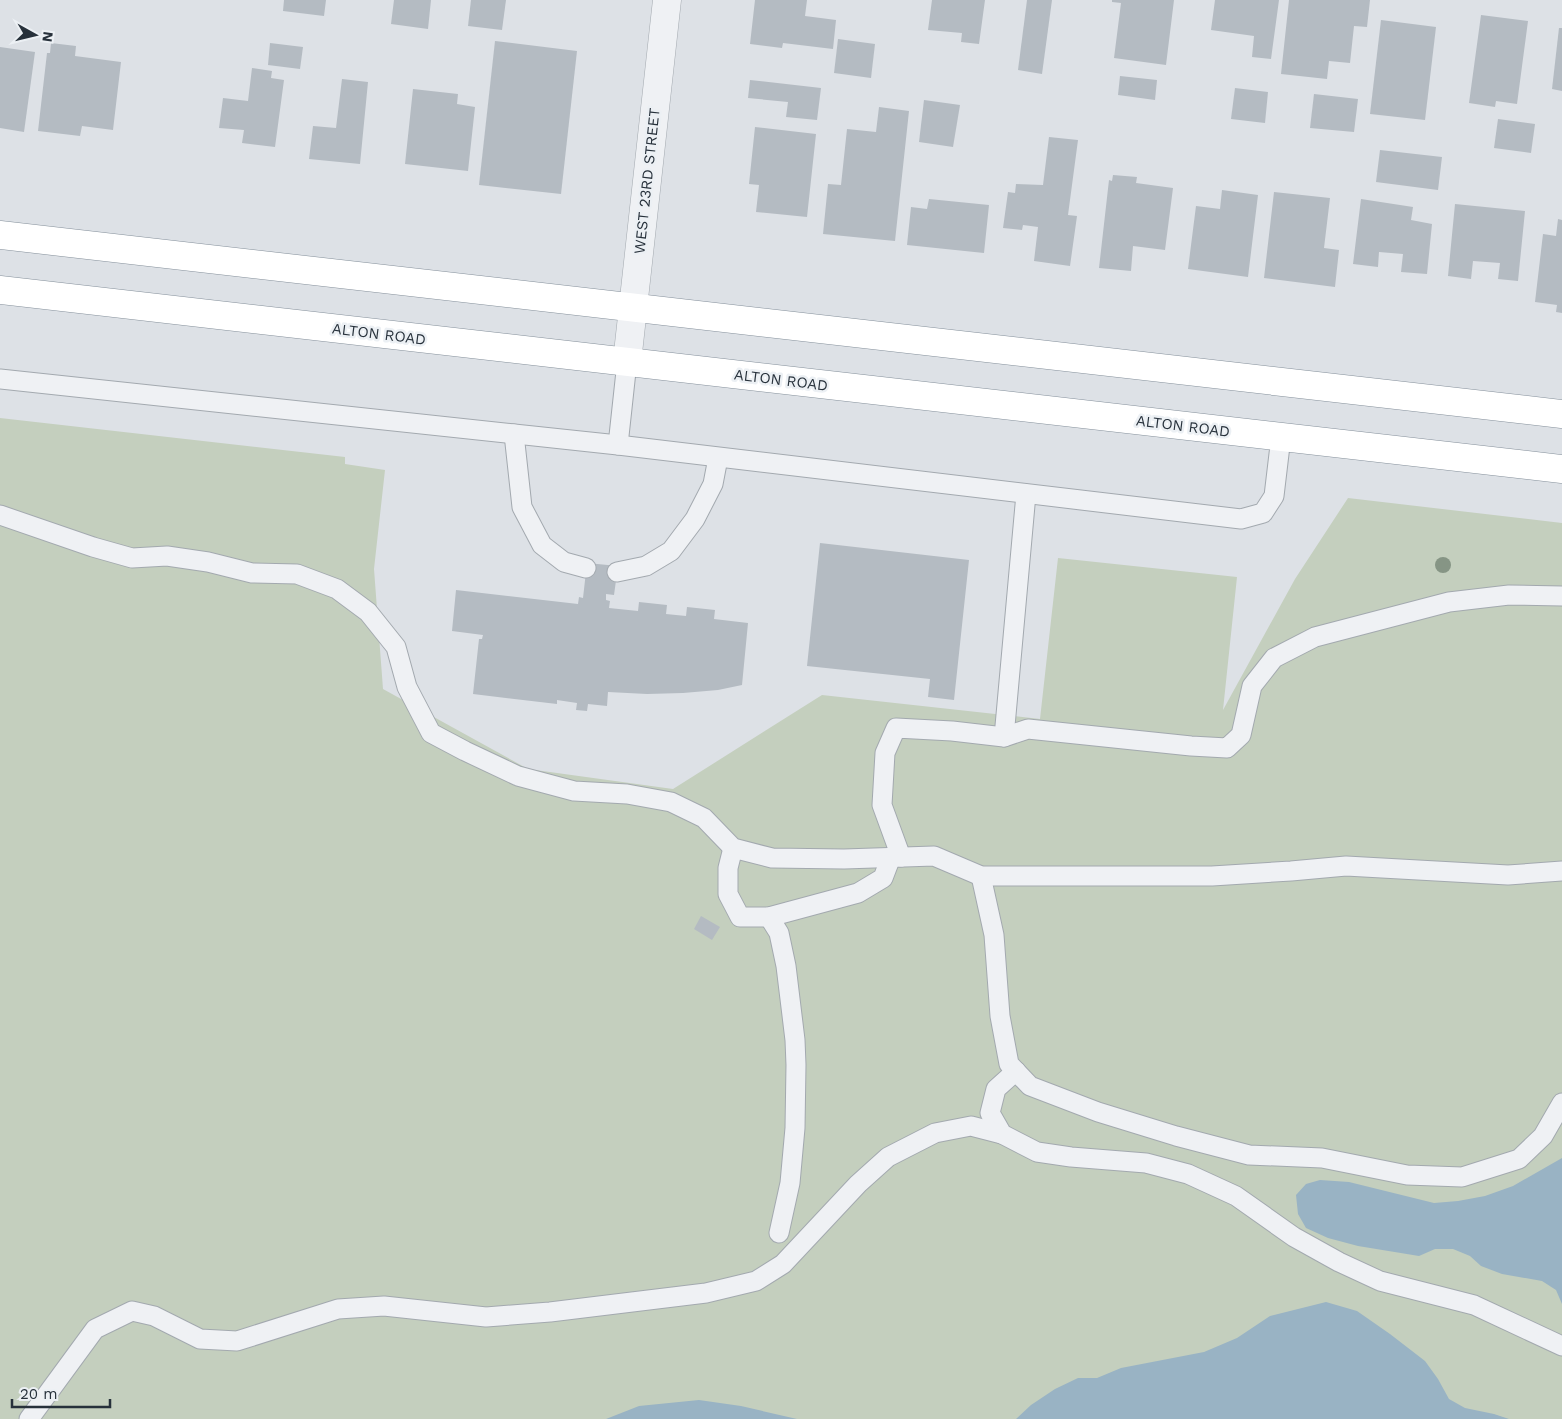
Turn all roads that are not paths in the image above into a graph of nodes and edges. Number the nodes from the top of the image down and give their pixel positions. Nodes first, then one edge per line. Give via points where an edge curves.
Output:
1 (668, 0) edge
2 (0, 235) edge
3 (0, 290) edge
4 (633, 307) junction
5 (627, 362) junction
6 (0, 379) edge
7 (1562, 414) edge
8 (514, 434) junction
9 (1281, 437) junction
10 (618, 445) junction
11 (718, 458) junction
12 (1562, 470) edge
13 (1026, 494) junction
14 (0, 515) edge
15 (586, 568) dead end
16 (617, 572) dead end
17 (1562, 596) edge
18 (1004, 737) junction
19 (733, 848) junction
20 (896, 857) junction
21 (1562, 871) edge
22 (981, 876) junction
23 (769, 917) junction
24 (1016, 1071) junction
25 (1562, 1103) edge
26 (1002, 1134) junction
27 (779, 1233) dead end
28 (1562, 1346) edge
29 (29, 1419) edge

1 - 4 street, WEST 23RD STREET
2 - 4 highway
3 - 5 highway, ALTON ROAD
4 - 5 street, WEST 23RD STREET
4 - 7 highway
5 - 9 highway, ALTON ROAD
5 - 10 lane
6 - 8 lane
8 - 10 lane
8 - 15 lane via 522,507 542,545 564,562
9 - 12 highway, ALTON ROAD
9 - 13 lane via 1274,496 1263,513 1241,519
10 - 11 lane
11 - 13 lane
11 - 16 lane via 714,484 695,519 671,552 646,566
13 - 18 lane
14 - 19 lane via 132,558 167,556 252,573 297,574 337,589 368,612 396,647 407,686 431,732 518,776 574,791 627,794 671,802 704,818
17 - 18 lane via 1510,596 1449,602 1316,637 1274,658 1252,686 1241,735 1227,748 1028,729
18 - 20 lane via 896,728 884,753 882,805
19 - 20 lane via 772,858
19 - 23 lane via 728,868 728,894 740,917
20 - 22 lane via 934,856
20 - 23 lane via 883,878 858,893
21 - 22 lane via 1508,875 1346,866 1212,876
22 - 24 lane via 994,935 1000,1016 1009,1064
23 - 27 lane via 779,934 786,966 796,1065 790,1183
24 - 25 lane via 1030,1086 1098,1112 1176,1136 1249,1155 1322,1158 1407,1175 1462,1176 1519,1159 1543,1136
24 - 26 lane via 996,1089 990,1113
26 - 28 lane via 1037,1152 1146,1163 1188,1174 1236,1196 1294,1236 1355,1270 1380,1281 1474,1306
26 - 29 lane via 970,1126 934,1133 888,1157 858,1184 783,1264 756,1281 706,1293 486,1317 384,1306 338,1309 237,1342 200,1339 154,1316 132,1311 95,1329

